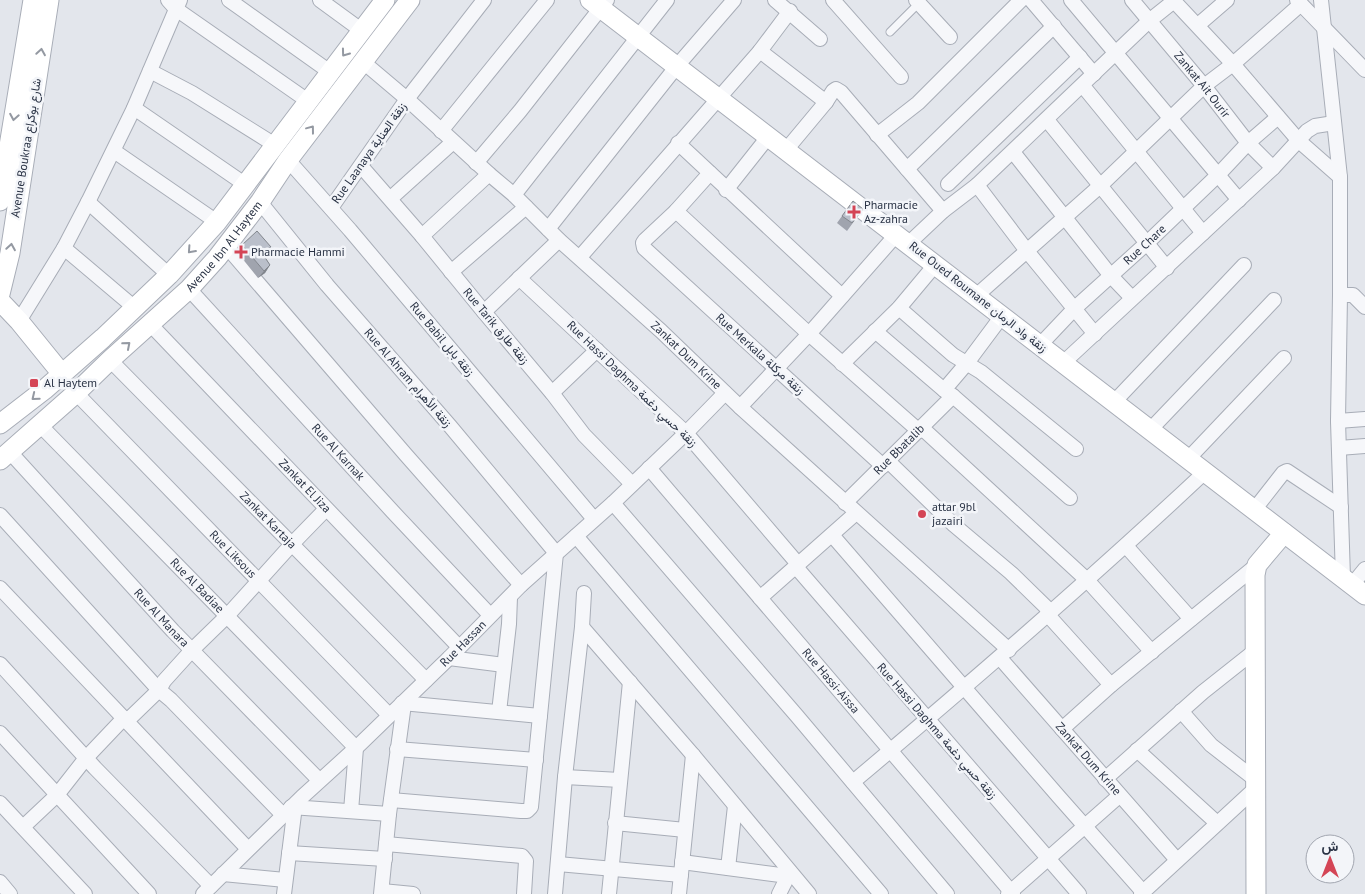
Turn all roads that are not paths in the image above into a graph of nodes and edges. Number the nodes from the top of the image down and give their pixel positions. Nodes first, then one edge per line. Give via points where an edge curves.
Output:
1 (33, 0) edge
2 (48, 0) edge
3 (229, 0) edge
4 (320, 0) edge
5 (385, 0) edge
6 (410, 0) edge
7 (484, 0) edge
8 (547, 0) edge
9 (667, 0) edge
10 (734, 0) edge
11 (775, 0) edge
12 (833, 0) edge
13 (1021, 0) edge
14 (1031, 0) edge
15 (1071, 0) edge
16 (1132, 0) edge
17 (1174, 0) edge
18 (1227, 0) edge
19 (919, 1) edge
20 (1324, 1) edge
21 (1299, 2) edge
22 (175, 3) edge
23 (600, 3) edge
24 (790, 11) junction
25 (1149, 21) junction
26 (1198, 25) junction
27 (1322, 25) junction
28 (1054, 26) junction
29 (361, 30) junction
30 (890, 32) dead end
31 (638, 37) junction
32 (950, 37) dead end
33 (820, 39) dead end
34 (760, 51) junction
35 (1116, 53) junction
36 (1080, 57) junction
37 (362, 61) junction
38 (1233, 64) junction
39 (677, 66) junction
40 (1365, 70) edge
41 (150, 71) junction
42 (330, 72) junction
43 (1094, 74) junction
44 (900, 77) dead end
45 (1083, 86) junction
46 (1204, 86) junction
47 (718, 98) junction
48 (407, 99) junction
49 (308, 102) junction
50 (826, 102) junction
51 (134, 108) junction
52 (1278, 117) junction
53 (1171, 119) junction
54 (1047, 120) junction
55 (1334, 123) junction
56 (441, 131) junction
57 (877, 135) junction
58 (768, 137) junction
59 (1299, 141) junction
60 (453, 142) junction
61 (678, 143) junction
62 (1248, 144) junction
63 (275, 145) junction
64 (786, 150) junction
65 (114, 151) junction
66 (1135, 151) junction
67 (1013, 152) junction
68 (288, 160) junction
69 (476, 163) junction
70 (361, 166) junction
71 (1273, 168) junction
72 (908, 169) junction
73 (710, 173) junction
74 (489, 174) junction
75 (1218, 175) junction
76 (1340, 177) junction
77 (948, 184) dead end
78 (246, 185) junction
79 (977, 185) junction
80 (1100, 186) junction
81 (726, 190) junction
82 (514, 195) junction
83 (390, 198) junction
84 (1239, 200) junction
85 (0, 201) edge
86 (88, 202) junction
87 (260, 202) junction
88 (526, 207) junction
89 (331, 208) junction
90 (1183, 209) junction
91 (676, 211) junction
92 (943, 211) junction
93 (1065, 216) junction
94 (217, 222) junction
95 (548, 229) junction
96 (1203, 234) junction
97 (422, 236) junction
98 (559, 240) junction
99 (902, 240) junction
100 (1147, 243) junction
101 (227, 247) junction
102 (64, 248) junction
103 (1027, 251) junction
104 (580, 257) junction
105 (935, 265) junction
106 (1244, 265) dead end
107 (1167, 268) junction
108 (451, 272) junction
109 (168, 275) junction
110 (1111, 276) junction
111 (519, 278) junction
112 (189, 288) junction
113 (0, 294) edge
114 (1340, 295) junction
115 (842, 296) junction
116 (976, 296) junction
117 (1132, 298) junction
118 (1274, 300) dead end
119 (0, 301) edge
120 (1365, 307) edge
121 (135, 308) junction
122 (899, 308) junction
123 (1075, 308) junction
124 (484, 312) junction
125 (1002, 316) junction
126 (19, 321) junction
127 (150, 324) junction
128 (875, 331) junction
129 (809, 334) junction
130 (1095, 334) junction
131 (1040, 345) junction
132 (597, 350) junction
133 (1284, 358) dead end
134 (110, 360) junction
135 (967, 363) junction
136 (1063, 363) junction
137 (842, 364) junction
138 (776, 369) junction
139 (62, 374) junction
140 (76, 393) junction
141 (552, 393) junction
142 (725, 393) junction
143 (949, 393) junction
144 (1114, 402) junction
145 (740, 407) junction
146 (1365, 419) edge
147 (1338, 420) junction
148 (1, 423) edge
149 (39, 424) junction
150 (921, 430) junction
151 (1150, 430) junction
152 (686, 433) junction
153 (1365, 446) edge
154 (1339, 448) junction
155 (1076, 449) dead end
156 (5, 456) edge
157 (1188, 460) junction
158 (885, 464) junction
159 (649, 468) junction
160 (1205, 472) junction
161 (632, 484) junction
162 (1070, 498) dead end
163 (613, 503) junction
164 (845, 503) junction
165 (1341, 507) junction
166 (326, 509) junction
167 (1254, 510) junction
168 (856, 513) junction
169 (0, 515) edge
170 (594, 519) junction
171 (1284, 533) junction
172 (832, 535) junction
173 (576, 536) junction
174 (292, 544) junction
175 (1126, 546) junction
176 (556, 553) junction
177 (1257, 565) junction
178 (797, 566) junction
179 (1365, 569) edge
180 (258, 580) junction
181 (1087, 580) junction
182 (521, 585) junction
183 (1353, 586) edge
184 (0, 588) edge
185 (584, 592) dead end
186 (510, 597) junction
187 (760, 598) junction
188 (1049, 612) junction
189 (490, 615) junction
190 (227, 616) junction
191 (1191, 619) junction
192 (582, 627) junction
193 (459, 647) junction
194 (192, 650) junction
195 (1256, 650) junction
196 (1152, 652) junction
197 (1004, 654) junction
198 (449, 658) junction
199 (0, 664) edge
200 (504, 665) junction
201 (426, 680) junction
202 (630, 682) junction
203 (1111, 685) junction
204 (965, 688) junction
205 (159, 690) junction
206 (403, 704) junction
207 (1181, 711) junction
208 (499, 712) junction
209 (389, 715) junction
210 (540, 716) junction
211 (124, 718) junction
212 (927, 720) junction
213 (1062, 729) junction
214 (0, 734) edge
215 (356, 748) junction
216 (397, 749) junction
217 (891, 750) junction
218 (1137, 750) junction
219 (693, 755) junction
220 (86, 758) junction
221 (536, 760) junction
222 (564, 776) junction
223 (1105, 779) junction
224 (319, 780) junction
225 (620, 780) junction
226 (853, 782) junction
227 (1256, 784) junction
228 (56, 795) junction
229 (1119, 796) junction
230 (391, 800) junction
231 (0, 804) edge
232 (735, 806) junction
233 (289, 810) junction
234 (351, 811) junction
235 (389, 814) junction
236 (615, 823) junction
237 (1217, 823) junction
238 (1084, 826) junction
239 (23, 827) junction
240 (686, 830) junction
241 (386, 844) junction
242 (248, 849) junction
243 (289, 852) junction
244 (385, 859) junction
245 (1047, 859) junction
246 (1177, 860) junction
247 (558, 864) junction
248 (612, 867) junction
249 (728, 868) junction
250 (681, 869) junction
251 (223, 874) junction
252 (789, 874) junction
253 (0, 882) edge
254 (284, 887) edge
255 (207, 890) edge
256 (382, 892) edge
257 (1011, 893) edge
258 (1142, 893) edge
259 (10, 894) edge
260 (86, 894) edge
261 (149, 894) edge
262 (413, 894) edge
263 (524, 894) edge
264 (555, 894) edge
265 (609, 894) edge
266 (679, 894) edge
267 (779, 894) edge
268 (809, 894) edge
269 (881, 894) edge
270 (946, 894) edge
271 (1079, 894) edge
272 (1256, 894) edge

1 -> 85 street, Avenue Boukraa شارع بوكراع
113 -> 2 street, Avenue Boukraa شارع بوكراع via 10,253
3 - 42 street
4 - 29 street
5 - 29 street, Avenue Ibn Al Haytem
6 - 37 street, Avenue Ibn Al Haytem
7 - 48 street, Rue Laanaya زنقة العناية
8 - 56 street
9 - 31 street
10 - 39 street
11 - 24 street
12 - 44 street
13 - 57 street via 918,103
14 - 28 street
15 - 35 street
16 - 25 street, Zankat Ait Ourir
17 - 25 street
17 - 26 street
18 - 26 street
19 - 30 lane
19 - 32 street
20 - 27 street
21 - 27 street
21 - 38 street
22 - 41 street
22 - 49 street
23 - 31 street, Rue Oued Roumane زنقة واد الرمان
23 - 69 street via 520,111
24 - 33 street
24 - 34 street
25 - 35 street
25 - 46 street, Zankat Ait Ourir
26 - 38 street
27 - 40 street
27 - 55 street
28 - 36 street
28 - 72 street
29 -> 42 street, Avenue Ibn Al Haytem
31 - 39 street, Rue Oued Roumane زنقة واد الرمان
31 - 82 street
34 - 47 street
34 - 50 street
35 - 43 street
35 - 53 street
36 - 43 street
36 - 77 street
37 - 48 street, Zankat Dum Krine
68 -> 37 street, Avenue Ibn Al Haytem
38 - 46 street
38 - 52 street
39 - 47 street, Rue Oued Roumane زنقة واد الرمان
39 - 95 street
41 - 51 street
41 - 63 street
42 - 49 street, Avenue Ibn Al Haytem
43 - 45 street
45 - 54 street
45 - 66 street
46 - 53 street
46 - 62 street, Zankat Ait Ourir
47 - 58 street, Rue Oued Roumane زنقة واد الرمان
47 - 61 street
48 - 56 street, Zankat Dum Krine
48 - 70 street, Rue Laanaya زنقة العناية
49 - 63 street, Avenue Ibn Al Haytem
50 - 57 street via 834,90 839,90
50 - 64 street
51 - 65 street
51 - 78 street
52 - 59 street
52 - 62 street, Rue Chare
53 - 66 street
53 - 75 street
54 - 67 street
54 - 80 street
55 - 59 street via 1315,126 1306,131
55 - 76 street
56 - 60 street, Zankat Dum Krine
57 - 72 street
58 - 64 street, Rue Oued Roumane زنقة واد الرمان
58 - 81 street
59 - 71 street
59 - 76 street
60 - 69 street, Zankat Dum Krine
60 - 83 street
61 - 73 street
61 - 104 street
62 - 71 street, Zankat Ait Ourir
62 - 75 street, Rue Chare
63 - 78 street, Avenue Ibn Al Haytem
64 - 99 street, Rue Oued Roumane زنقة واد الرمان
65 - 86 street
65 - 94 street
66 - 80 street
66 - 90 street
67 - 79 street
67 - 93 street
68 - 87 street, Avenue Ibn Al Haytem
68 - 89 street, Rue Babil زنقة بابل
69 - 74 street, Zankat Dum Krine
70 - 83 street, Rue Tarik زنقة طارق
70 - 89 street, Rue Laanaya زنقة العناية
71 - 84 street
72 - 92 street
73 - 81 street
73 - 91 street
74 - 82 street, Zankat Dum Krine
74 - 97 street
75 - 84 street
75 - 90 street, Rue Chare
76 - 114 street
78 - 94 street, Avenue Ibn Al Haytem
79 - 92 street
79 - 103 street
80 - 93 street
80 - 100 street
81 - 115 street
82 - 88 street, Zankat Dum Krine
83 - 97 street, Rue Tarik زنقة طارق
84 - 96 street
86 - 102 street
86 - 109 street
87 - 101 street, Avenue Ibn Al Haytem
87 - 176 street, Rue Al Ahram زنقة الأهرام
88 - 95 street, Zankat Dum Krine
88 - 108 street
89 - 170 street, Rue Babil زنقة بابل
90 - 96 street
90 - 100 street, Rue Chare
91 - 129 street
91 - 138 street, Rue Merkala زنقة مركلة via 643,245
92 - 99 street
93 - 103 street
93 - 110 street
94 -> 109 street, Avenue Ibn Al Haytem
95 - 98 street, Zankat Dum Krine
96 - 107 street
97 - 108 street, Rue Tarik زنقة طارق
98 - 104 street, Zankat Dum Krine
98 - 111 street
99 - 105 street, Rue Oued Roumane زنقة واد الرمان
99 - 115 street
100 - 107 street
100 - 110 street, Rue Chare
101 - 112 street, Avenue Ibn Al Haytem
101 - 182 street
102 - 121 street
102 - 126 street
103 - 116 street
103 - 123 street
104 - 142 street, Zankat Dum Krine
105 - 116 street, Rue Oued Roumane زنقة واد الرمان
105 - 122 street
106 - 144 street
107 - 117 street
108 - 124 street, Rue Tarik زنقة طارق
109 - 121 street, Avenue Ibn Al Haytem
110 - 117 street
110 - 123 street, Rue Chare
111 - 124 street
111 - 132 street, Rue Hassi Daghma زنقة حسي دغمة
112 - 127 street, Avenue Ibn Al Haytem
112 - 189 street, Rue Al Karnak
114 - 120 street via 1353,296
114 - 147 street
115 - 129 street
116 - 125 street, Rue Oued Roumane زنقة واد الرمان
117 - 130 street
118 - 151 street
119 - 126 street
121 - 139 street, Avenue Ibn Al Haytem
122 - 128 street
122 - 135 street via 953,355
123 - 130 street
123 - 131 street, Rue Chare
124 - 141 street, Rue Tarik زنقة طارق
125 - 131 street, Rue Oued Roumane زنقة واد الرمان
125 - 135 street, Rue Bbatalib
126 - 139 street
134 -> 127 street, Avenue Ibn Al Haytem
127 - 166 street, Zankat El Jiza
128 - 137 street
128 - 143 street
129 - 137 street
129 - 138 street
130 - 136 street
131 - 136 street, Rue Oued Roumane زنقة واد الرمان
132 - 141 street
132 - 152 street, Rue Hassi Daghma زنقة حسي دغمة
133 - 157 street
134 - 140 street, Avenue Ibn Al Haytem
134 - 174 street, Zankat Kartaja
135 - 143 street, Rue Bbatalib
135 - 155 street
136 - 144 street, Rue Oued Roumane زنقة واد الرمان
137 - 150 street
138 - 145 street
138 - 158 street, Rue Merkala زنقة مركلة
139 -> 148 street, Avenue Ibn Al Haytem
140 - 149 street, Avenue Ibn Al Haytem
140 - 180 street, Rue Liksous
141 - 161 street, Rue Tarik زنقة طارق via 590,442
142 - 145 street, Zankat Dum Krine
142 - 152 street, Rue Hassan
143 - 150 street, Rue Bbatalib
143 - 162 street
144 - 151 street, Rue Oued Roumane زنقة واد الرمان
145 - 164 street, Zankat Dum Krine
146 - 147 street
147 - 154 street
149 - 156 street, Avenue Ibn Al Haytem
149 - 190 street, Rue Al Badiae
150 - 158 street, Rue Bbatalib
150 - 181 street
151 - 157 street, Rue Oued Roumane زنقة واد الرمان
152 - 159 street, Rue Hassan
152 - 178 street, Rue Hassi Daghma زنقة حسي دغمة
153 - 154 street
154 - 165 street
156 - 194 street, Rue Al Manara
157 - 160 street, Rue Oued Roumane زنقة واد الرمان
158 - 164 street, Rue Bbatalib
158 - 188 street, Rue Merkala زنقة مركلة via 1010,573
159 - 161 street, Rue Hassan
159 - 187 street, Rue Hassi-Aissa
160 - 167 street, Rue Oued Roumane زنقة واد الرمان
160 - 175 street
161 - 163 street, Rue Hassan
163 - 170 street, Rue Hassan
163 - 226 street
164 - 168 street, Zankat Dum Krine
165 - 167 street via 1287,471
165 - 183 street
166 - 174 street
166 - 193 street, Zankat El Jiza
167 - 171 street, Rue Oued Roumane زنقة واد الرمان
168 - 172 street
168 - 197 street, Zankat Dum Krine
169 - 205 street
170 - 173 street, Rue Hassan
171 - 177 street
171 - 183 street, Rue Oued Roumane زنقة واد الرمان
172 - 178 street
172 - 204 street
173 - 176 street, Rue Hassan
173 - 269 street
174 - 180 street
174 - 201 street, Zankat Kartaja
175 - 181 street
175 - 191 street
176 - 182 street, Rue Hassan
176 - 210 street
177 - 191 street
177 - 195 street
178 - 187 street
178 - 212 street, Rue Hassi Daghma زنقة حسي دغمة
179 - 183 street
180 - 190 street
180 - 209 street, Rue Liksous
181 - 188 street
181 - 196 street
182 - 186 street, Rue Hassan
184 - 211 street
185 - 192 street
186 - 189 street, Rue Hassan
186 - 200 street
187 - 217 street, Rue Hassi-Aissa
188 - 197 street
188 - 203 street, Rue Merkala زنقة مركلة
189 - 193 street, Rue Hassan
190 - 194 street
190 - 215 street, Rue Al Badiae
191 - 196 street
192 - 202 street
192 - 222 street
193 - 198 street, Rue Hassan
194 - 205 street
194 - 224 street, Rue Al Manara
195 - 207 street
195 - 227 street
196 - 203 street
197 - 204 street
197 - 213 street, Zankat Dum Krine
198 - 200 street
198 - 201 street, Rue Hassan
199 - 220 street
200 - 208 street
201 - 206 street, Rue Hassan
202 - 219 street
202 - 225 street
203 - 213 street
204 - 212 street
204 - 238 street
205 - 211 street via 130,719
205 - 233 street
206 - 208 street
206 - 209 street, Rue Hassan
206 - 216 street
207 - 218 street
207 - 227 street via 1211,745
208 - 210 street
209 - 215 street, Rue Hassan
210 - 221 street
211 - 220 street
211 - 242 street
212 - 217 street
212 - 245 street, Rue Hassi Daghma زنقة حسي دغمة
213 - 223 street, Zankat Dum Krine
214 - 228 street
215 - 224 street, Rue Hassan
215 - 234 street
216 - 221 street
216 - 230 street
217 - 226 street
217 - 257 street, Rue Hassi-Aissa
218 - 223 street
218 - 237 street
219 - 232 street
219 - 240 street
220 - 228 street
220 - 255 street
221 - 230 street via 532,804 527,811
222 - 225 street
222 - 247 street
223 - 229 street, Zankat Dum Krine
224 - 233 street, Rue Hassan
225 - 236 street
226 - 270 street
227 - 237 street
227 - 272 street
228 - 239 street
228 - 261 street
229 - 238 street
229 - 246 street, Zankat Dum Krine
230 - 235 street
231 - 239 street
232 - 249 street
232 - 252 street
233 - 234 street
233 - 242 street, Rue Hassan
233 - 243 street
234 - 235 street
235 - 241 street
236 - 240 street
236 - 248 street
237 - 246 street
238 - 245 street
238 - 258 street
239 - 260 street
240 - 250 street
241 - 244 street
241 - 263 street via 522,856 526,860
242 - 251 street, Rue Hassan
243 - 244 street
243 - 254 street
244 - 256 street
245 - 257 street
245 - 271 street, Rue Hassi Daghma زنقة حسي دغمة
246 - 258 street
247 - 248 street
247 - 264 street
248 - 250 street
248 - 265 street
249 - 250 street
249 - 252 street
250 - 266 street
251 - 254 street
251 - 255 street, Rue Hassan
252 - 267 street
252 - 268 street
253 - 259 street
256 - 262 street

